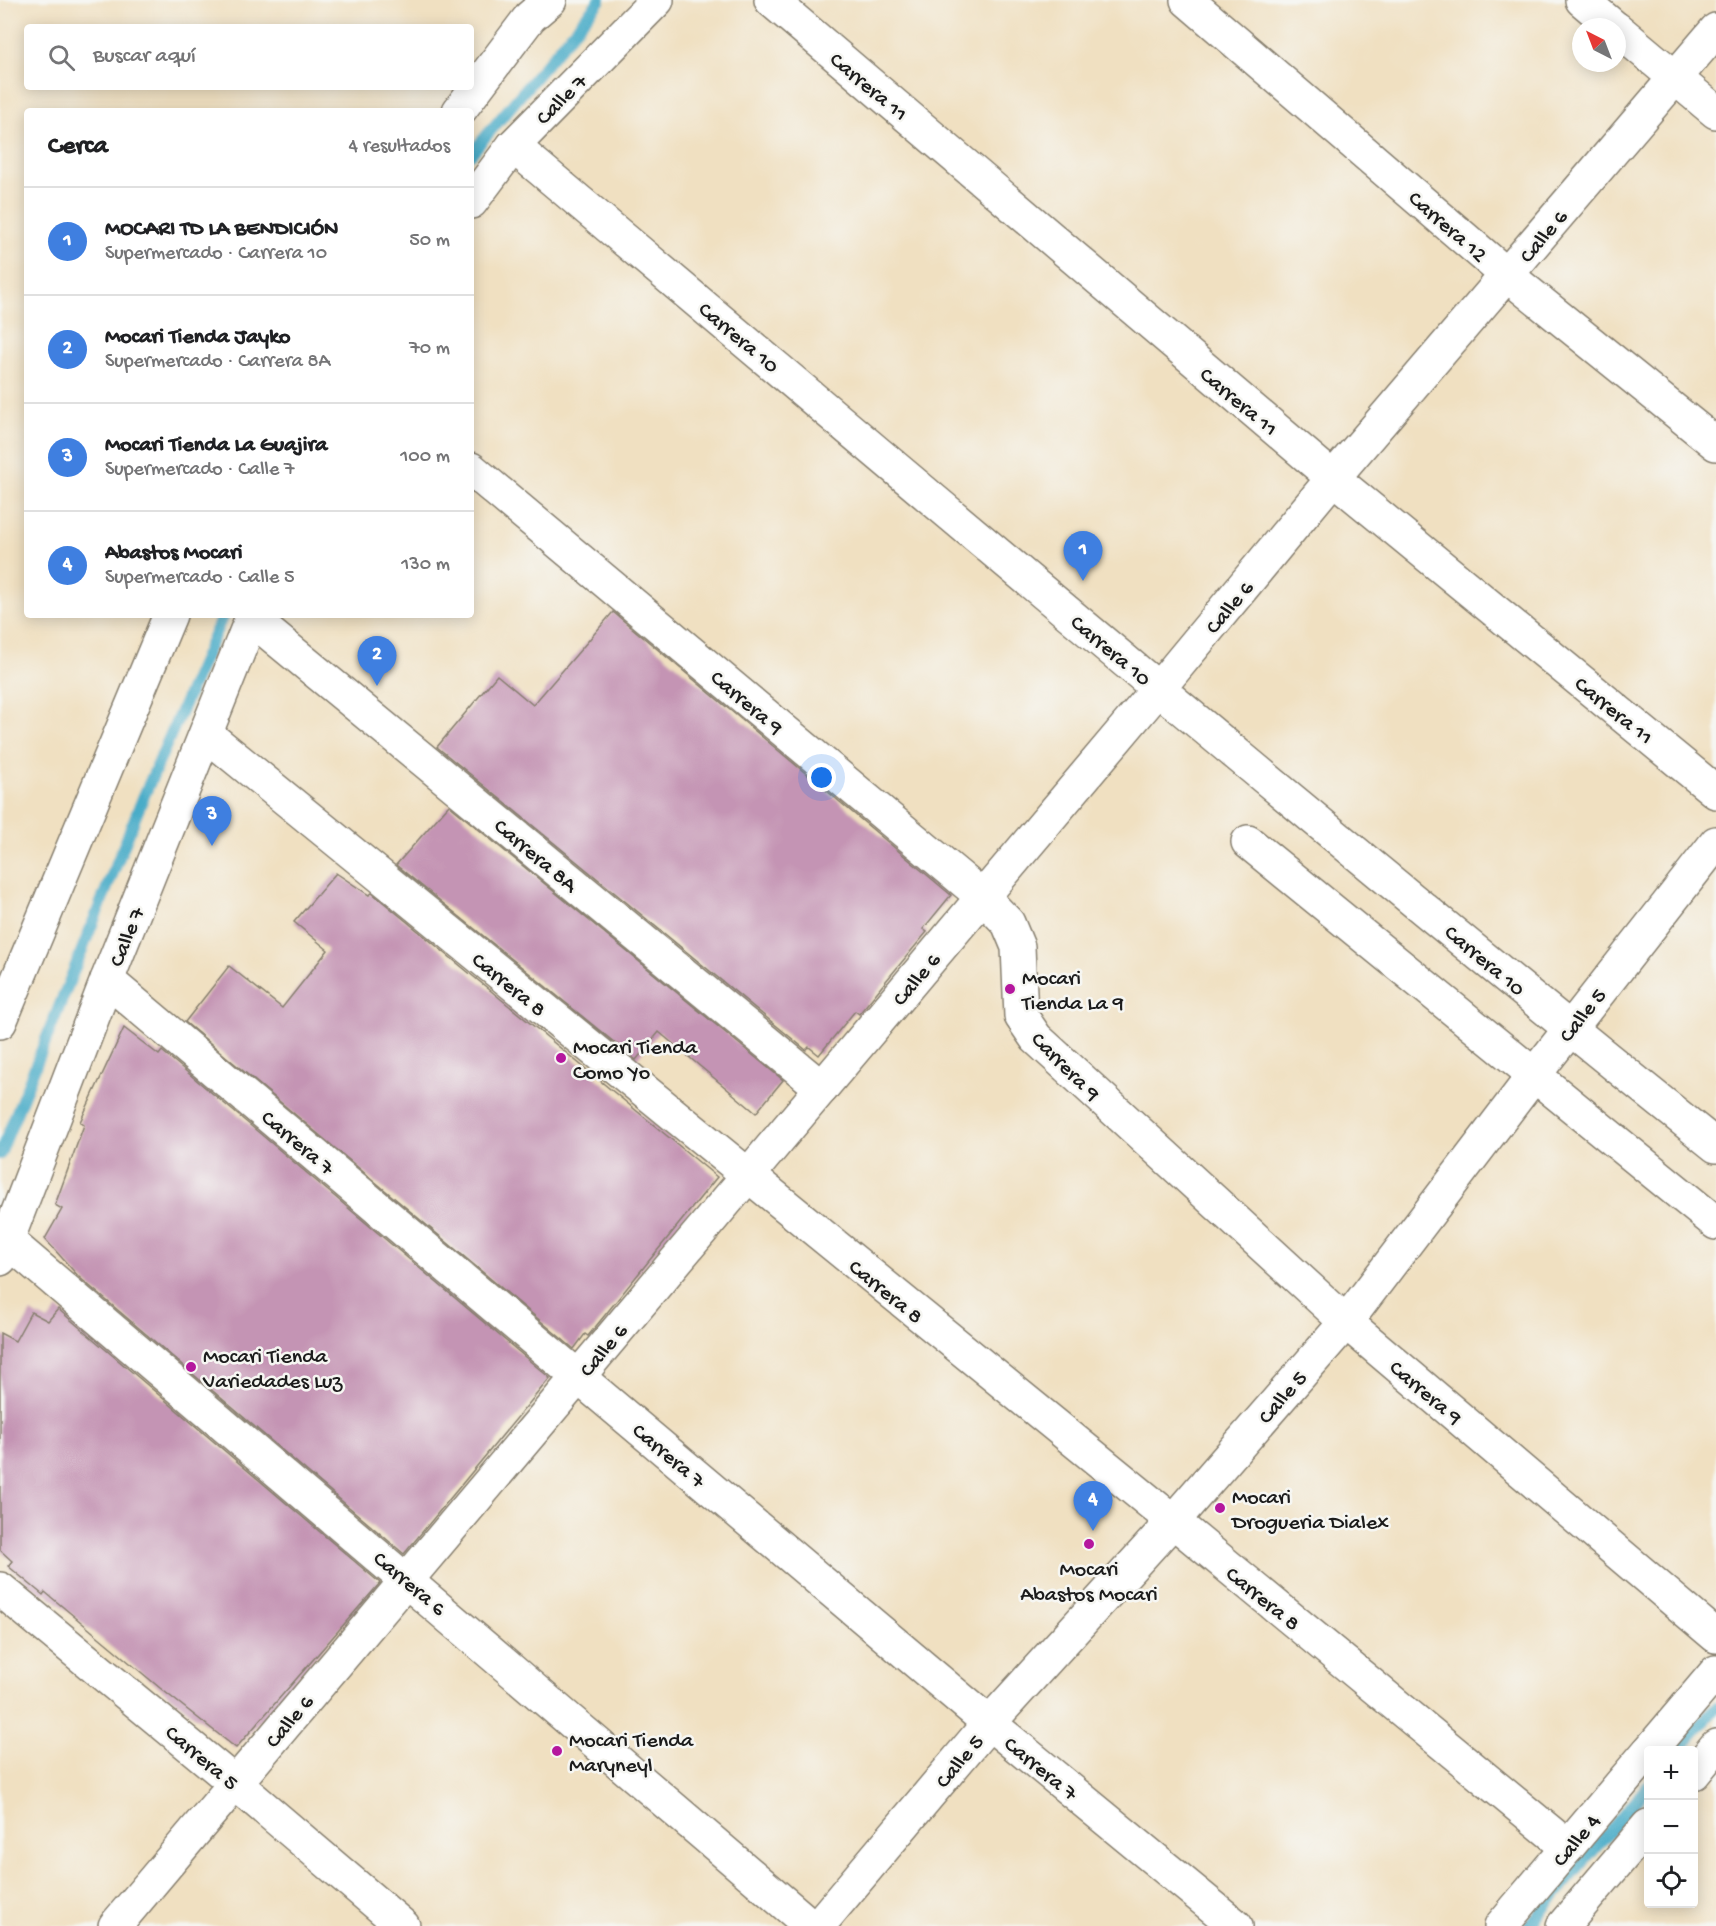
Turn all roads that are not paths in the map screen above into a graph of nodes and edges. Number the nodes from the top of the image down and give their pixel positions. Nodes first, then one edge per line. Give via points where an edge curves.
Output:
1 (550, 0) edge
2 (657, 0) edge
3 (771, 0) edge
4 (1187, 0) edge
5 (1582, 0) edge
6 (1604, 18) edge
7 (1716, 30) edge
8 (1626, 36) edge
9 (1675, 78) junction
10 (461, 108) edge
11 (1716, 112) edge
12 (513, 146) junction
13 (474, 198) edge
14 (1508, 276) junction
15 (1716, 444) edge
16 (474, 473) edge
17 (1333, 478) junction
18 (169, 618) edge
19 (253, 618) edge
20 (254, 618) edge
21 (1160, 688) junction
22 (206, 734) junction
23 (1716, 792) edge
24 (1248, 842) dead end
25 (1716, 843) edge
26 (983, 897) junction
27 (107, 980) junction
28 (0, 1022) edge
29 (1570, 1029) junction
30 (1534, 1075) junction
31 (822, 1088) junction
32 (1716, 1146) edge
33 (747, 1177) junction
34 (1716, 1223) edge
35 (4, 1250) edge
36 (1346, 1322) junction
37 (578, 1377) junction
38 (1173, 1521) junction
39 (407, 1579) junction
40 (0, 1589) edge
41 (1716, 1636) edge
42 (1716, 1672) edge
43 (989, 1724) junction
44 (1653, 1746) edge
45 (1716, 1746) edge
46 (1644, 1757) edge
47 (1698, 1768) edge
48 (235, 1783) junction
49 (1644, 1831) edge
50 (1568, 1847) junction
51 (115, 1926) edge
52 (403, 1926) edge
53 (811, 1926) edge
54 (818, 1926) edge
55 (1236, 1926) edge
56 (1502, 1926) edge
57 (1563, 1926) edge

1 - 10 street via 530,17
2 - 12 street, Calle 7
3 - 17 street, Carrera 11
4 - 14 street, Carrera 12
5 - 6 street
7 - 9 street, Calle 6
8 - 9 street
9 - 11 street
9 - 14 street, Calle 6
12 - 13 street, Calle 7
12 - 21 street, Carrera 10
14 - 15 street, Carrera 12
14 - 17 street, Calle 6
16 - 26 street, Carrera 9
17 - 21 street, Calle 6
17 - 23 street, Carrera 11
18 - 28 street
19 - 22 street, Calle 7
20 - 31 street, Carrera 8A
21 - 26 street, Calle 6
21 - 29 street, Carrera 10
22 - 27 street, Calle 7
22 - 33 street, Carrera 8
24 - 30 street
25 - 29 street, Calle 5
26 - 31 street, Calle 6
26 - 36 street, Carrera 9 via 1008,923 1018,947 1021,1016 1036,1038
27 - 35 street, Calle 7
27 - 37 street, Carrera 7
29 - 30 street, Calle 5
29 - 32 street, Carrera 10
30 - 34 street
30 - 36 street, Calle 5
31 - 33 street, Calle 6
33 - 37 street, Calle 6
33 - 38 street, Carrera 8
35 - 39 street, Carrera 6
36 - 38 street, Calle 5
36 - 41 street, Carrera 9
37 - 39 street, Calle 6
37 - 43 street, Carrera 7
38 - 43 street, Calle 5
38 - 50 street, Carrera 8
39 - 48 street, Calle 6
39 - 53 street, Carrera 6
40 - 48 street, Carrera 5
42 - 44 street, Calle 4
43 - 54 street, Calle 5
43 - 55 street, Carrera 7
45 - 47 street
46 - 50 street, Calle 4
48 - 51 street, Calle 6
48 - 52 street, Carrera 5
49 - 57 street
50 - 56 street, Calle 4

